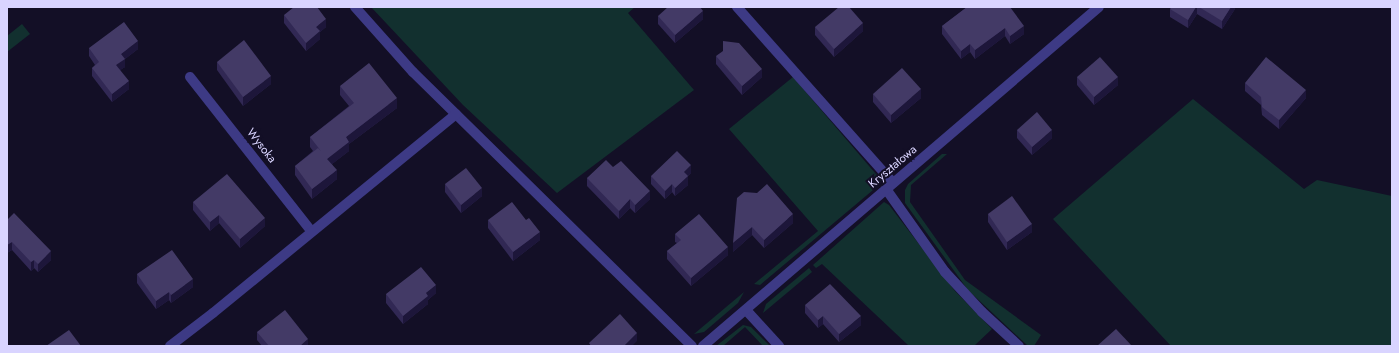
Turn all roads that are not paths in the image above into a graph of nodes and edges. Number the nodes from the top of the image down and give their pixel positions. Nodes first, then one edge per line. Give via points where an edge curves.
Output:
1 (355, 7) edge
2 (737, 7) edge
3 (1099, 7) edge
4 (190, 77) dead end
5 (456, 114) junction
6 (889, 186) junction
7 (311, 231) junction
8 (746, 310) junction
9 (170, 346) edge
10 (692, 346) edge
11 (703, 346) edge
12 (779, 346) edge
13 (1019, 346) edge

1 - 5 street via 413,72
2 - 6 street
3 - 6 street, Kryształowa
4 - 7 street, Wysoka
5 - 7 street
5 - 10 street
6 - 8 street, Kryształowa
6 - 13 street via 945,272 982,312
7 - 9 street via 214,313
8 - 11 street, Kryształowa
8 - 12 street

